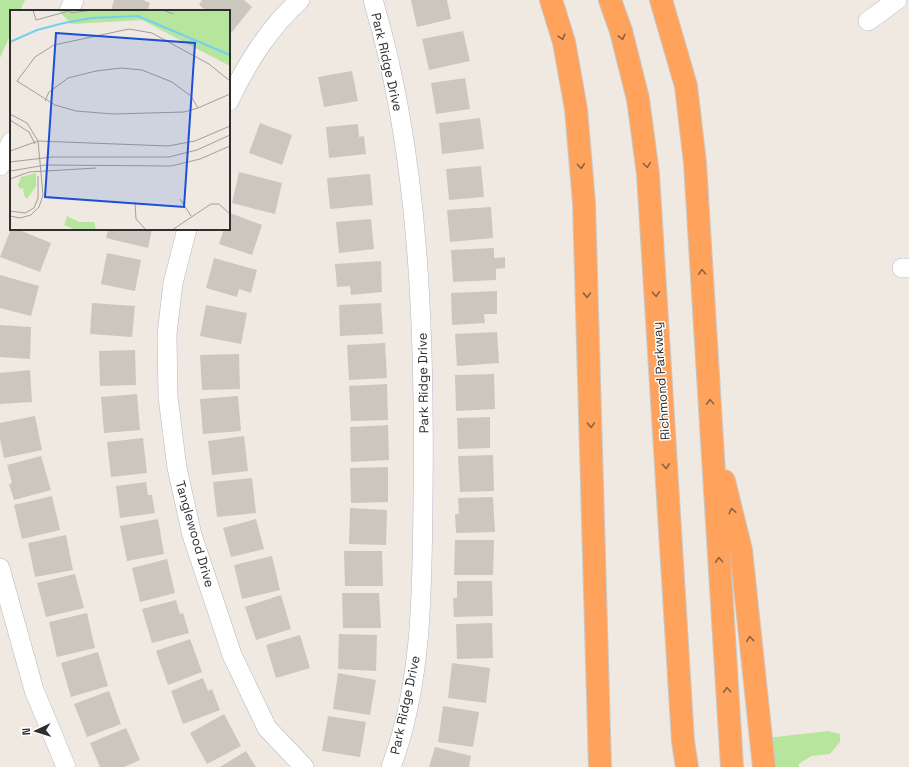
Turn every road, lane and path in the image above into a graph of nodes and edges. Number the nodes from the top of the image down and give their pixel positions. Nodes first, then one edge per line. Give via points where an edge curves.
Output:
1 (74, 0) edge
2 (300, 0) edge
3 (373, 0) edge
4 (551, 0) edge
5 (610, 0) edge
6 (661, 0) edge
7 (896, 0) edge
8 (69, 10) edge
9 (868, 21) dead end
10 (230, 99) edge
11 (10, 144) edge
12 (0, 166) edge
13 (186, 230) edge
14 (711, 427) junction
15 (0, 568) edge
16 (66, 767) edge
17 (304, 767) edge
18 (391, 767) edge
19 (600, 767) edge
20 (687, 767) edge
21 (732, 767) edge
22 (764, 767) edge

1 - 8 street
2 - 10 street via 265,40 240,76
3 - 18 street, Park Ridge Drive via 384,36 399,112 411,202 421,320 424,427 423,563 419,629 412,682 398,748
4 -> 19 highway via 564,42 576,109 584,203
5 -> 20 highway, Richmond Parkway via 621,31 638,99 648,174
14 -> 6 highway via 696,163 686,86
7 - 9 street
11 - 12 street
13 - 17 street, Tanglewood Drive via 173,283 167,334 168,397 177,468 192,535 232,655 267,728
21 -> 14 highway
22 -> 14 highway via 741,550
15 - 16 street via 34,690

